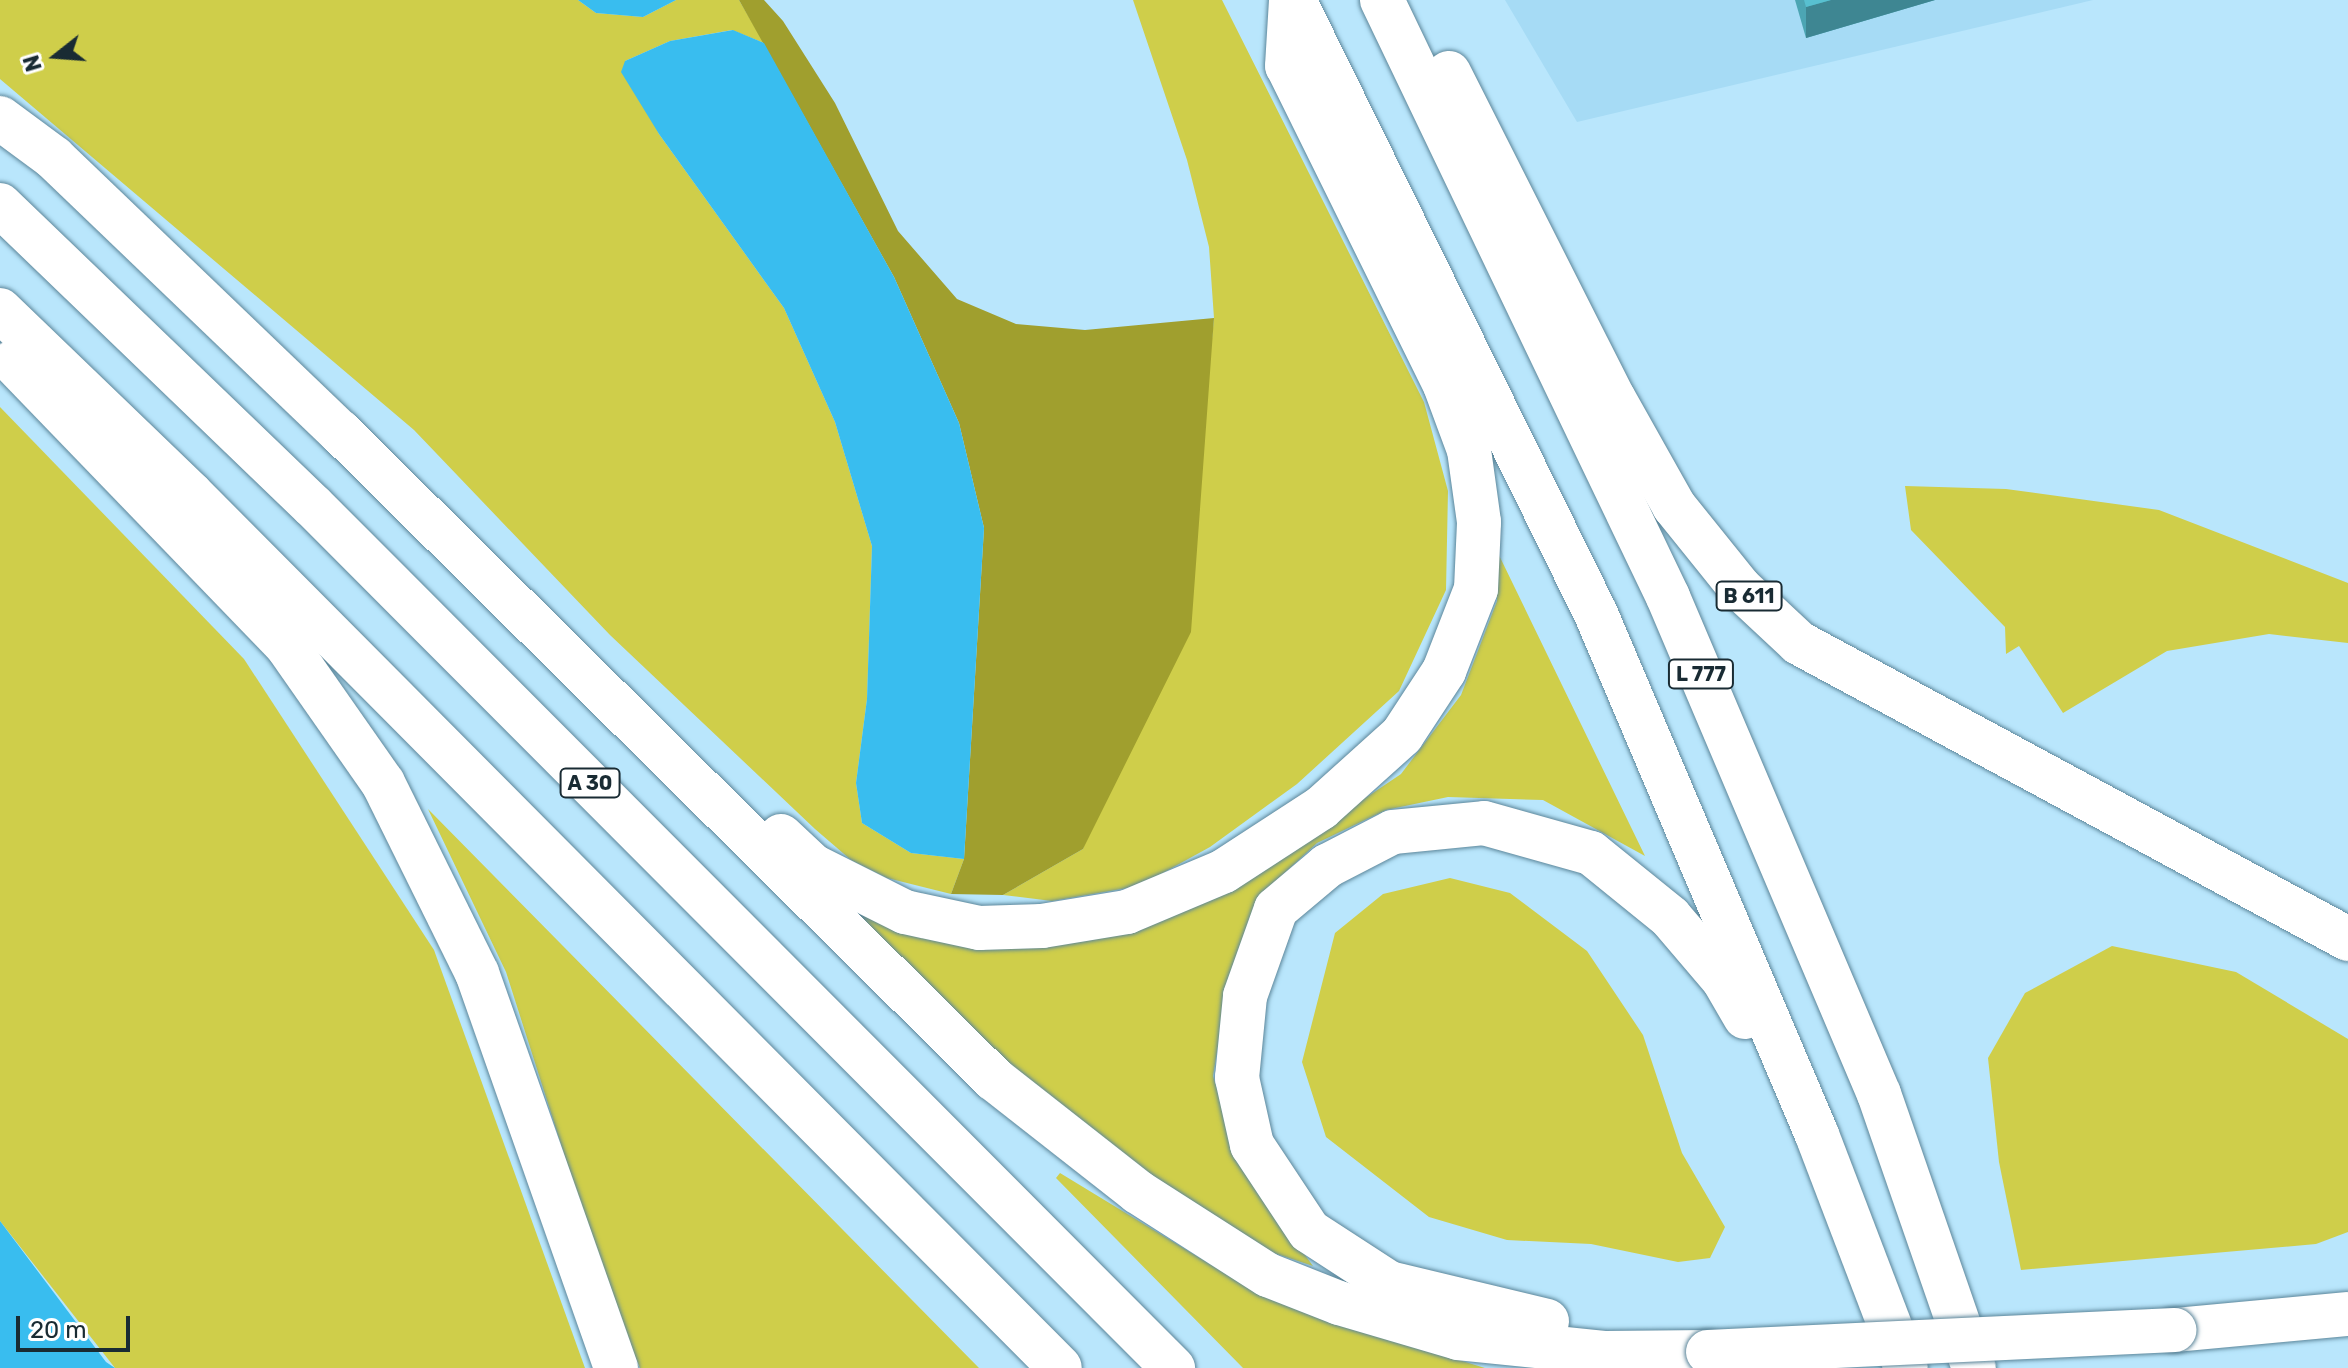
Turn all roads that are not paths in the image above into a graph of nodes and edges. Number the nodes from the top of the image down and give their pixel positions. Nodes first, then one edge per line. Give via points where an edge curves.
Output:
1 (1292, 0) edge
2 (1382, 0) edge
3 (1403, 0) edge
4 (0, 118) edge
5 (0, 205) edge
6 (0, 310) edge
7 (0, 349) edge
8 (560, 649) junction
9 (2348, 939) edge
10 (1817, 1135) junction
11 (2348, 1314) edge
12 (1708, 1352) junction
13 (616, 1368) edge
14 (1060, 1368) edge
15 (1173, 1368) edge
16 (1906, 1368) edge
17 (1974, 1368) edge

1 - 8 highway via 1287,66 1445,385 1469,450 1479,522 1476,589 1444,671 1402,735 1321,808 1224,871 1127,912 1042,926 979,928 905,912 813,866 602,664
1 - 10 highway via 1596,614
2 - 17 highway, L 777 via 1668,597 1879,1094
3 - 9 highway, B 611 via 1429,33 1614,399 1674,506 1740,588 1799,643
4 - 8 highway via 54,158
5 - 15 highway, A 30 via 313,506
6 - 14 highway via 191,494
7 - 13 highway via 287,646 383,783 477,973
8 - 12 highway via 994,1079 1138,1192 1268,1275 1339,1303 1458,1338 1606,1353
10 - 12 highway via 1723,979 1670,917 1591,853 1484,823 1393,832 1327,866 1276,909 1245,996 1237,1078 1252,1145 1309,1231 1389,1283 1498,1313
10 - 16 highway
11 - 12 highway, bridge via 2174,1330

